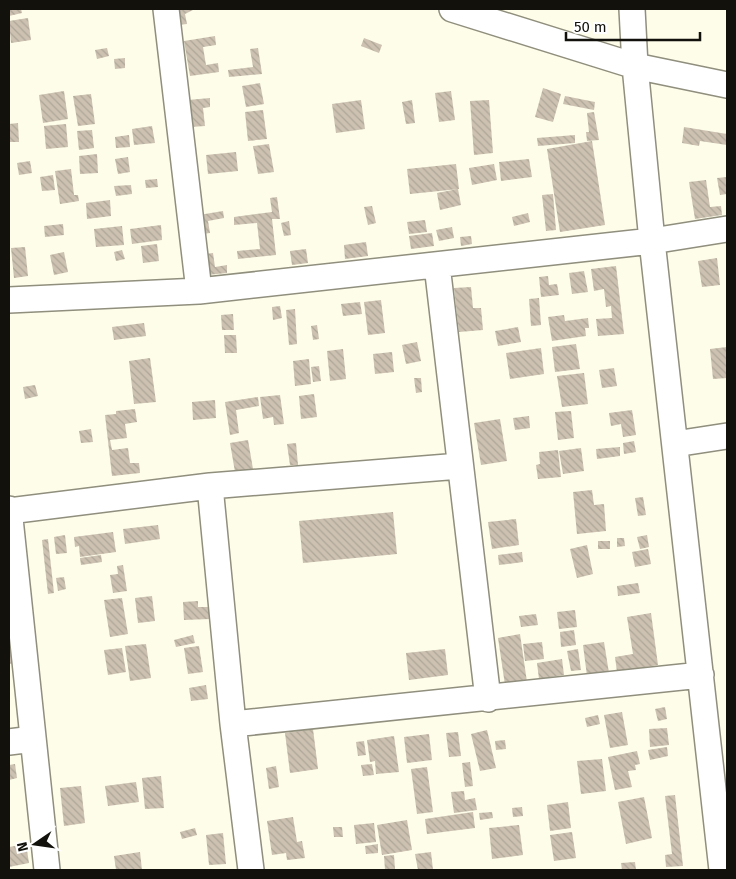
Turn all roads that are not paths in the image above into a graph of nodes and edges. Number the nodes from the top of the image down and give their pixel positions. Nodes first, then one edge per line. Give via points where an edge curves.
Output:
1 (166, 9) edge
2 (452, 9) edge
3 (632, 9) edge
4 (635, 66) junction
5 (727, 85) edge
6 (727, 229) edge
7 (652, 241) junction
8 (437, 265) junction
9 (199, 291) junction
10 (9, 300) edge
11 (727, 436) edge
12 (675, 444) junction
13 (460, 466) junction
14 (210, 486) junction
15 (9, 510) edge
16 (701, 675) junction
17 (488, 699) junction
18 (233, 724) junction
19 (33, 739) junction
20 (9, 742) edge
21 (47, 870) edge
22 (251, 870) edge
23 (722, 870) edge

1 - 9 street
2 - 4 street
3 - 4 street
4 - 5 street
4 - 7 street
6 - 7 street
7 - 8 street
7 - 12 street
8 - 9 street
8 - 13 street
9 - 10 street
11 - 12 street
12 - 16 street
13 - 14 street
13 - 17 street
14 - 15 street
14 - 18 street
15 - 19 street
16 - 17 street
16 - 23 street
17 - 18 street
18 - 22 street
19 - 20 street
19 - 21 street

